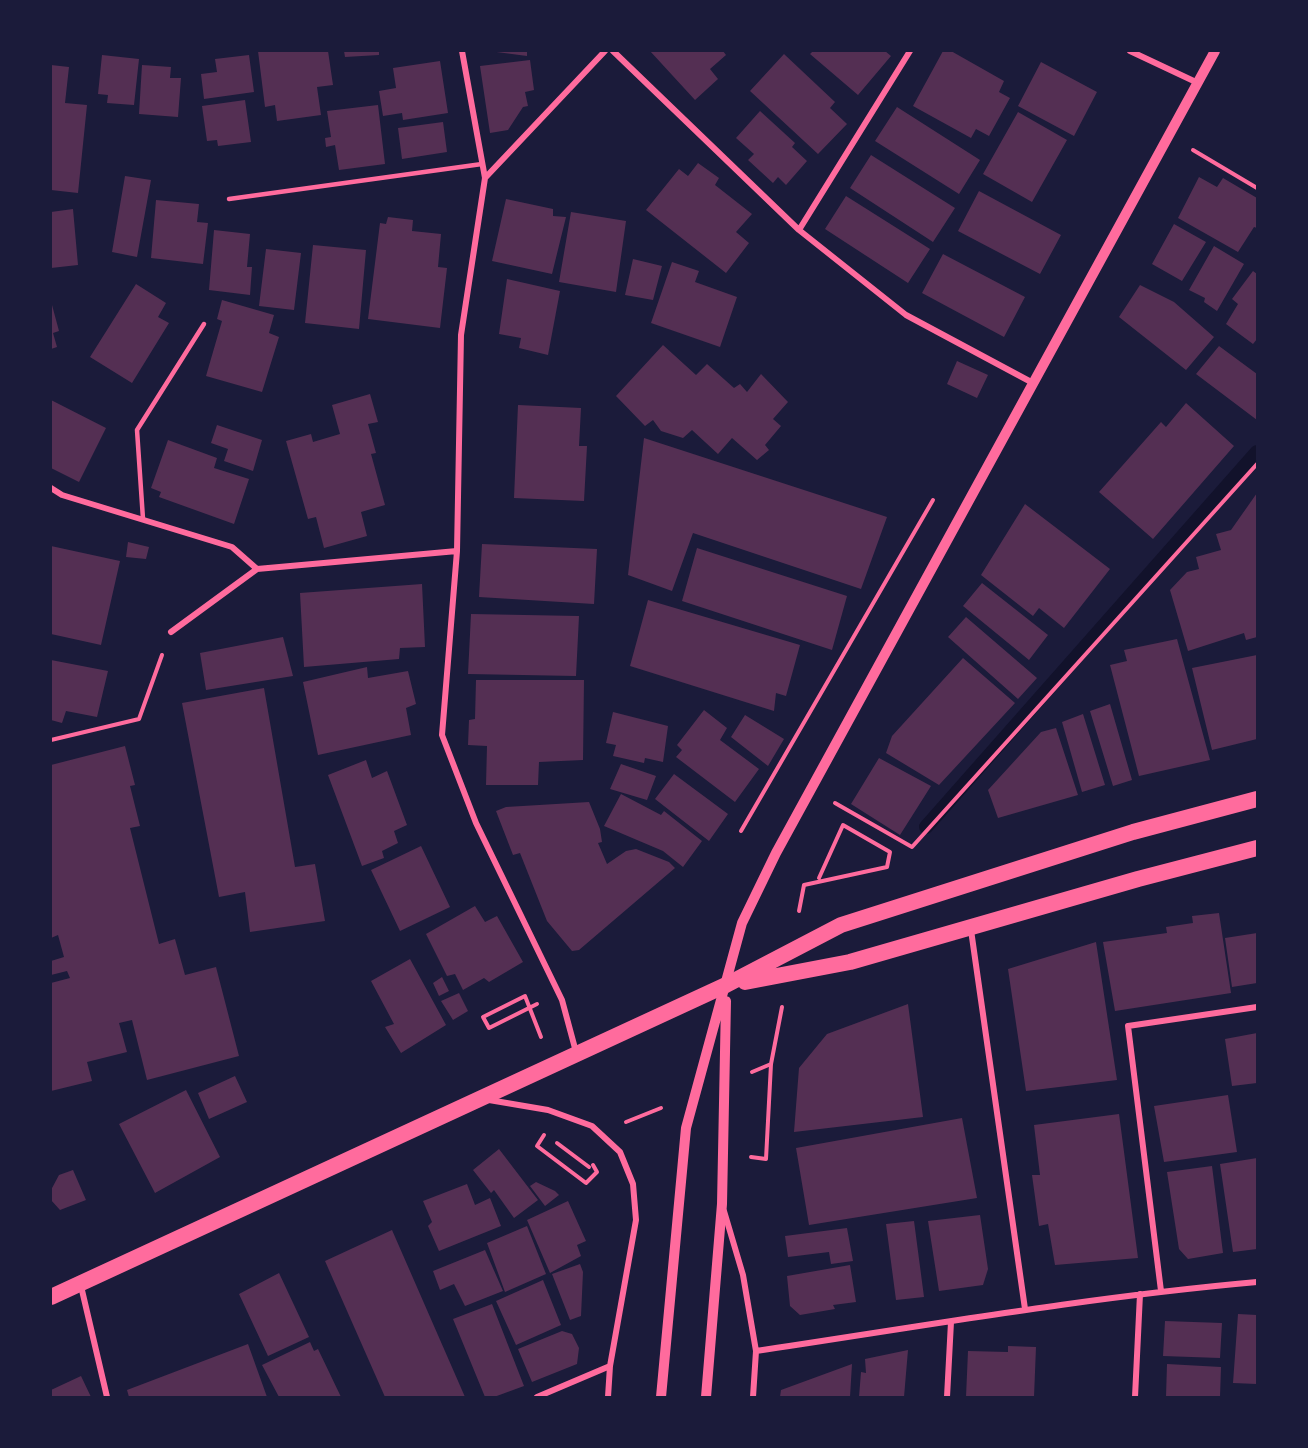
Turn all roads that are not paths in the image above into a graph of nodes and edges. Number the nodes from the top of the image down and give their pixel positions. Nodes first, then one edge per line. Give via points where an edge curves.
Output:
1 (462, 51) edge
2 (605, 51) edge
3 (613, 51) edge
4 (910, 51) edge
5 (1130, 51) edge
6 (1215, 51) edge
7 (1198, 83) junction
8 (482, 164) junction
9 (485, 178) junction
10 (229, 199) dead end
11 (799, 230) junction
12 (204, 324) dead end
13 (1033, 383) junction
14 (51, 488) edge
15 (143, 519) junction
16 (457, 552) junction
17 (257, 569) junction
18 (171, 633) road end
19 (1257, 799) edge
20 (1257, 848) edge
21 (971, 926) junction
22 (726, 986) junction
23 (1257, 1007) edge
24 (576, 1053) junction
25 (479, 1098) junction
26 (722, 1204) junction
27 (80, 1282) junction
28 (1257, 1282) edge
29 (1161, 1291) junction
30 (1140, 1294) junction
31 (51, 1297) edge
32 (1025, 1309) junction
33 (951, 1322) junction
34 (756, 1351) junction
35 (610, 1366) junction
36 (107, 1397) edge
37 (537, 1397) edge
38 (608, 1397) edge
39 (661, 1397) edge
40 (706, 1397) edge
41 (753, 1397) edge
42 (947, 1397) edge
43 (1135, 1397) edge

1 - 8 street
2 - 9 street
3 - 11 street
4 - 11 street
5 - 7 street
6 - 7 street
7 - 13 street
8 - 9 street
8 - 10 lane
9 - 16 street via 460,335
11 - 13 street via 906,315
12 - 15 lane via 137,430
13 - 22 street via 742,923
14 - 15 street via 62,495
15 - 17 street via 232,547
16 - 17 street
16 - 24 street via 442,735 476,823 562,1000
17 - 18 street
19 - 22 highway via 1132,832 841,925
20 - 21 highway
21 - 22 highway via 850,962
21 - 32 street
22 - 24 highway
22 - 26 street
22 - 39 street via 686,1128
23 - 29 street via 1128,1026
24 - 25 highway
25 - 27 highway
25 - 35 street via 548,1110 592,1126 620,1152 633,1184 636,1220
26 - 34 street via 743,1275
26 - 40 street
27 - 31 highway
27 - 36 street
28 - 29 street
29 - 30 street
30 - 32 street
30 - 43 street
32 - 33 street
33 - 34 street
33 - 42 street
34 - 41 street
35 - 37 street
35 - 38 street

